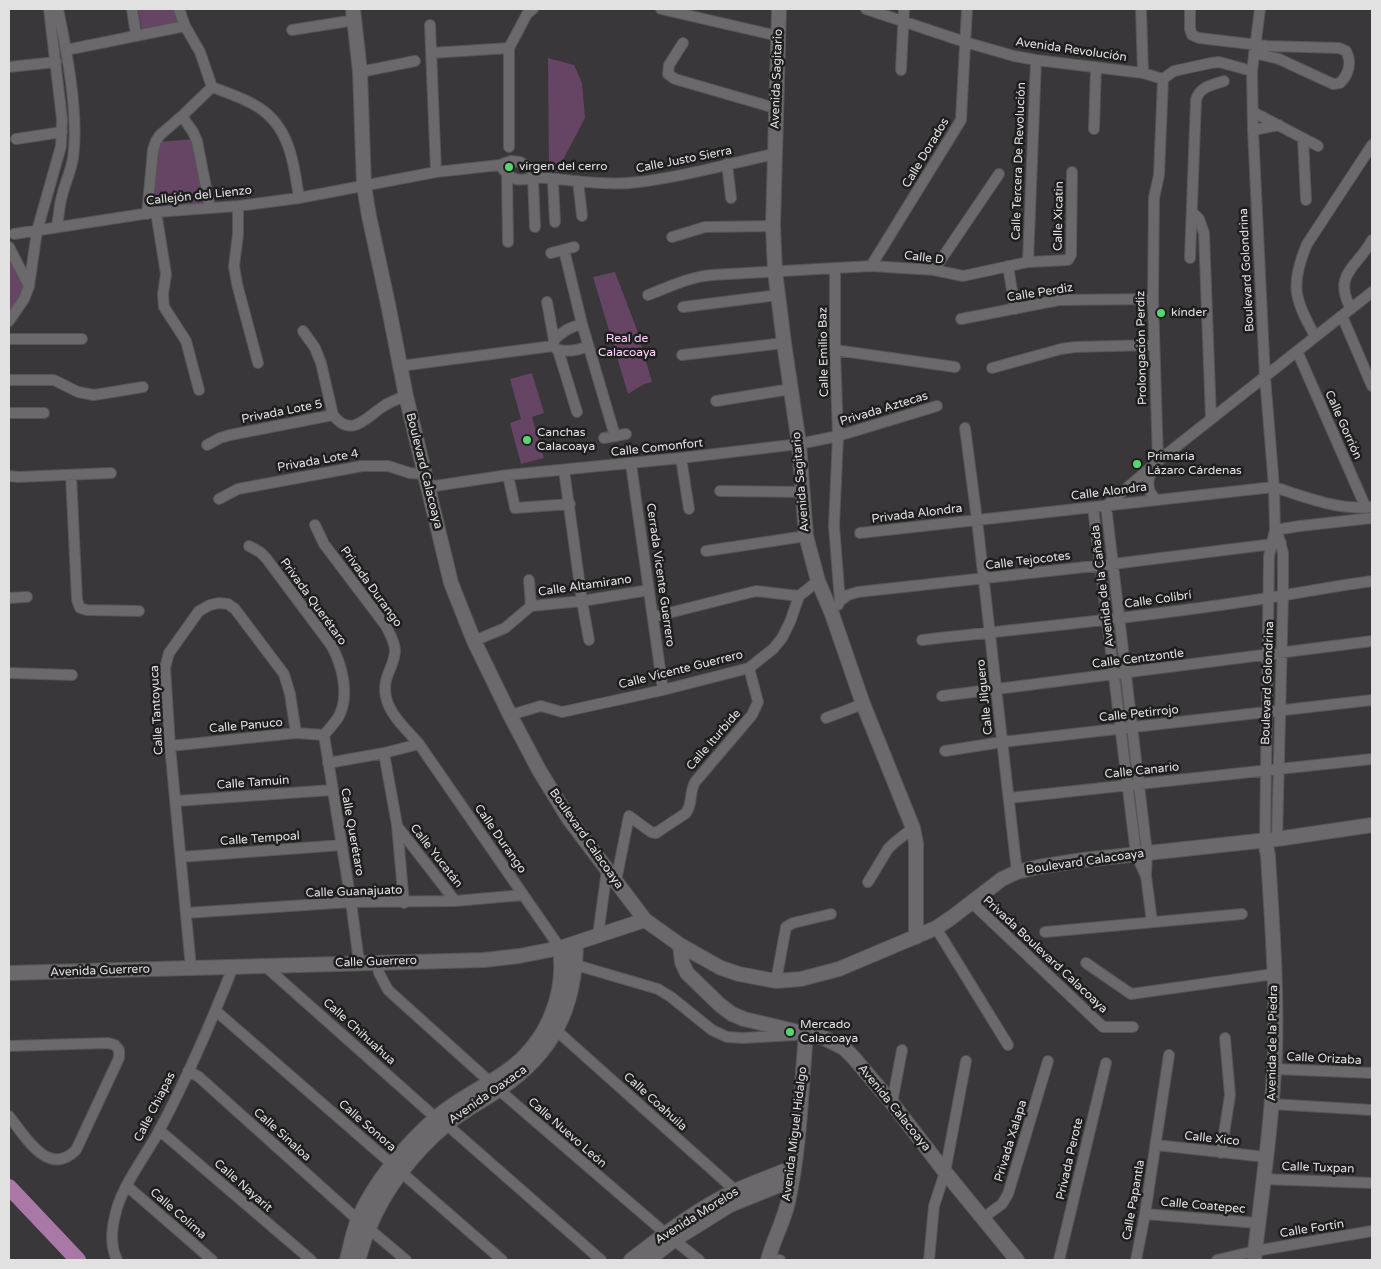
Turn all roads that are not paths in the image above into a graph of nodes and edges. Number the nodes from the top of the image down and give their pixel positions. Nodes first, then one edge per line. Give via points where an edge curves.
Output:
1 (49, 9) edge
2 (58, 9) edge
3 (132, 9) edge
4 (179, 9) edge
5 (533, 9) edge
6 (661, 9) edge
7 (779, 9) edge
8 (866, 9) edge
9 (904, 9) edge
10 (967, 9) edge
11 (1141, 9) edge
12 (1190, 9) edge
13 (1260, 9) edge
14 (354, 14) edge
15 (904, 22) junction
16 (430, 25) dead end
17 (185, 26) junction
18 (292, 30) dead end
19 (136, 35) junction
20 (778, 36) junction
21 (965, 42) junction
22 (683, 43) dead end
23 (509, 48) junction
24 (1254, 49) junction
25 (66, 50) junction
26 (431, 53) junction
27 (1036, 60) junction
28 (415, 61) dead end
29 (56, 62) junction
30 (9, 67) edge
31 (1096, 67) junction
32 (901, 70) dead end
33 (1252, 71) junction
34 (360, 72) junction
35 (1143, 73) junction
36 (1161, 78) junction
37 (1224, 80) dead end
38 (212, 87) junction
39 (775, 108) junction
40 (1253, 112) junction
41 (182, 116) junction
42 (1278, 125) junction
43 (1094, 129) dead end
44 (1253, 130) junction
45 (62, 132) junction
46 (1303, 138) junction
47 (16, 139) dead end
48 (1372, 145) edge
49 (1318, 146) dead end
50 (508, 147) dead end
51 (774, 154) junction
52 (727, 164) junction
53 (500, 165) junction
54 (436, 172) junction
55 (1072, 172) dead end
56 (999, 174) dead end
57 (507, 175) junction
58 (536, 178) junction
59 (554, 178) junction
60 (578, 181) junction
61 (364, 186) junction
62 (299, 198) junction
63 (731, 198) dead end
64 (1306, 200) dead end
65 (238, 206) junction
66 (210, 208) junction
67 (1192, 212) junction
68 (152, 213) junction
69 (582, 216) dead end
70 (555, 222) dead end
71 (57, 226) junction
72 (773, 226) junction
73 (535, 227) dead end
74 (36, 231) junction
75 (14, 234) dead end
76 (672, 237) dead end
77 (1372, 240) edge
78 (508, 242) dead end
79 (9, 247) edge
80 (551, 253) dead end
81 (1190, 258) dead end
82 (1068, 260) joint
83 (1028, 262) junction
84 (871, 266) junction
85 (1008, 266) junction
86 (835, 268) junction
87 (934, 270) junction
88 (775, 271) junction
89 (29, 286) junction
90 (1372, 292) edge
91 (648, 295) dead end
92 (778, 295) junction
93 (1152, 299) junction
94 (547, 302) dead end
95 (683, 307) dead end
96 (1015, 308) junction
97 (1351, 309) junction
98 (1342, 316) junction
99 (961, 319) dead end
100 (9, 320) edge
101 (582, 324) junction
102 (302, 331) dead end
103 (1315, 336) junction
104 (82, 339) dead end
105 (9, 340) edge
106 (784, 343) junction
107 (1153, 344) junction
108 (555, 345) junction
109 (588, 346) junction
110 (835, 350) junction
111 (1297, 351) junction
112 (682, 355) dead end
113 (258, 363) dead end
114 (400, 366) junction
115 (954, 368) dead end
116 (992, 368) dead end
117 (1265, 377) junction
118 (9, 380) edge
119 (1372, 386) edge
120 (144, 387) dead end
121 (791, 389) junction
122 (199, 390) dead end
123 (406, 396) junction
124 (716, 400) dead end
125 (937, 406) dead end
126 (576, 412) dead end
127 (9, 413) edge
128 (44, 413) dead end
129 (333, 414) junction
130 (1211, 418) junction
131 (965, 428) dead end
132 (626, 434) dead end
133 (615, 436) junction
134 (838, 436) junction
135 (604, 438) dead end
136 (799, 444) junction
137 (207, 445) dead end
138 (681, 458) junction
139 (1158, 460) junction
140 (631, 464) junction
141 (564, 470) junction
142 (111, 473) dead end
143 (71, 475) junction
144 (508, 475) junction
145 (9, 476) edge
146 (426, 480) junction
147 (1274, 487) junction
148 (720, 491) dead end
149 (802, 492) junction
150 (219, 499) dead end
151 (1155, 499) junction
152 (570, 504) junction
153 (1106, 506) junction
154 (1093, 507) junction
155 (1369, 508) edge
156 (689, 510) dead end
157 (1372, 518) edge
158 (977, 520) junction
159 (316, 524) dead end
160 (1275, 530) junction
161 (860, 533) dead end
162 (806, 536) junction
163 (1276, 543) junction
164 (249, 546) dead end
165 (706, 551) dead end
166 (1113, 564) junction
167 (1100, 565) junction
168 (984, 578) junction
169 (529, 580) dead end
170 (818, 581) junction
171 (1372, 581) edge
172 (649, 590) junction
173 (1283, 595) junction
174 (799, 596) junction
175 (28, 597) dead end
176 (9, 598) edge
177 (1269, 598) junction
178 (582, 601) junction
179 (840, 601) junction
180 (531, 606) junction
181 (139, 611) dead end
182 (832, 614) junction
183 (653, 617) junction
184 (1119, 618) junction
185 (1107, 619) junction
186 (990, 632) junction
187 (589, 640) dead end
188 (922, 640) dead end
189 (474, 641) junction
190 (1372, 641) edge
191 (1282, 652) junction
192 (1268, 655) junction
193 (749, 668) junction
194 (9, 673) edge
195 (1126, 674) junction
196 (72, 675) dead end
197 (1114, 675) junction
198 (996, 688) junction
199 (663, 690) junction
200 (942, 696) dead end
201 (1372, 700) edge
202 (863, 704) junction
203 (1280, 711) junction
204 (1267, 712) junction
205 (510, 715) junction
206 (826, 718) dead end
207 (1132, 727) junction
208 (1120, 728) junction
209 (296, 734) junction
210 (324, 735) junction
211 (1002, 742) junction
212 (419, 744) junction
213 (170, 746) junction
214 (945, 751) dead end
215 (384, 754) junction
216 (1372, 759) edge
217 (328, 763) junction
218 (1278, 769) junction
219 (1265, 770) junction
220 (1139, 783) junction
221 (1127, 784) junction
222 (332, 790) junction
223 (1008, 798) junction
224 (176, 801) junction
225 (397, 825) junction
226 (1372, 825) edge
227 (913, 828) junction
228 (1271, 839) junction
229 (342, 845) junction
230 (1142, 854) junction
231 (181, 857) junction
232 (607, 870) junction
233 (1017, 872) junction
234 (616, 881) junction
235 (868, 882) dead end
236 (523, 895) junction
237 (455, 901) junction
238 (351, 902) junction
239 (971, 902) junction
240 (404, 903) junction
241 (186, 914) junction
242 (831, 914) dead end
243 (1242, 914) dead end
244 (645, 920) junction
245 (1152, 922) junction
246 (936, 928) junction
247 (1044, 932) dead end
248 (598, 935) junction
249 (916, 937) junction
250 (576, 944) junction
251 (680, 945) junction
252 (560, 948) junction
253 (359, 962) junction
254 (377, 962) junction
255 (1086, 963) dead end
256 (576, 965) junction
257 (266, 966) junction
258 (233, 967) junction
259 (191, 968) junction
260 (9, 973) edge
261 (1274, 974) junction
262 (776, 981) junction
263 (216, 1011) junction
264 (1133, 1027) dead end
265 (557, 1031) junction
266 (806, 1034) junction
267 (1225, 1038) dead end
268 (1008, 1044) dead end
269 (9, 1046) edge
270 (902, 1050) dead end
271 (1170, 1055) dead end
272 (966, 1061) dead end
273 (1048, 1061) dead end
274 (1106, 1063) dead end
275 (1274, 1069) junction
276 (188, 1071) junction
277 (1372, 1073) edge
278 (494, 1086) junction
279 (892, 1103) junction
280 (1272, 1104) junction
281 (1372, 1110) edge
282 (9, 1116) edge
283 (441, 1121) junction
284 (159, 1130) junction
285 (1156, 1145) junction
286 (1221, 1153) junction
287 (1266, 1157) junction
288 (397, 1168) junction
289 (945, 1172) junction
290 (793, 1174) junction
291 (1263, 1179) junction
292 (1372, 1183) edge
293 (127, 1186) junction
294 (736, 1190) junction
295 (1146, 1214) junction
296 (982, 1218) junction
297 (1258, 1223) junction
298 (363, 1224) junction
299 (1372, 1231) edge
300 (670, 1237) junction
301 (1255, 1256) edge
302 (1010, 1257) edge
303 (117, 1260) edge
304 (212, 1260) edge
305 (311, 1260) edge
306 (347, 1260) edge
307 (358, 1260) edge
308 (406, 1260) edge
309 (502, 1260) edge
310 (601, 1260) edge
311 (631, 1260) edge
312 (648, 1260) edge
313 (699, 1260) edge
314 (772, 1260) edge
315 (929, 1260) edge
316 (1059, 1260) edge
317 (1136, 1260) edge
318 (1217, 1260) edge

1 - 29 street
2 - 25 street
3 - 19 street
4 - 17 street
5 - 23 street
6 - 20 street
7 - 20 street, Avenida Sagitario
8 - 15 street, Avenida Revolución
9 - 15 street
10 - 21 street, Calle Dorados
11 - 35 street
12 - 24 street via 1192,35
13 - 24 street, Boulevard Golondrina
14 - 18 street
14 - 34 street, Boulevard Calacoaya
15 - 21 street, Avenida Revolución
15 - 32 street
16 - 26 street
17 - 19 street
17 - 38 street via 200,52
19 - 25 street
20 - 39 street, Avenida Sagitario
21 - 27 street, Avenida Revolución
21 - 84 street, Calle Dorados via 961,120
22 - 39 street via 669,65 668,74 675,79
23 - 26 street
23 - 50 street
24 - 24 street via 1333,84 1340,84 1345,78 1349,64 1346,50 1339,48
24 - 33 street, Boulevard Golondrina
25 - 71 street via 74,139
26 - 54 street
27 - 31 street, Avenida Revolución
27 - 83 street, Calle Tercera De Revolución
28 - 34 street
29 - 30 street
29 - 45 street
31 - 35 street, Avenida Revolución
31 - 43 street
33 - 36 street via 1219,62 1174,71
33 - 40 street, Boulevard Golondrina
34 - 61 street, Boulevard Calacoaya
35 - 36 street, Avenida Revolución
36 - 93 street, Prolongación Perdiz
37 - 67 street via 1198,93
38 - 41 street
38 - 62 street via 259,107 278,125 289,144
39 - 51 street, Avenida Sagitario
40 - 42 street
40 - 44 street, Boulevard Golondrina
41 - 66 street via 198,141
41 - 68 street via 156,142 153,150
42 - 44 street
42 - 46 street
44 - 117 street, Boulevard Golondrina
45 - 47 street
45 - 74 street via 61,146
46 - 49 street
46 - 64 street
48 - 103 street via 1307,244 1301,260 1297,294
51 - 52 street, Calle Justo Sierra
51 - 72 street, Avenida Sagitario
52 - 60 street, Calle Justo Sierra via 638,182
52 - 63 street
53 - 54 street
53 - 57 street
53 - 58 street via 520,162
54 - 61 street
55 - 82 street, Calle Xicatin via 1071,255
56 - 87 street
57 - 58 street, Calle Justo Sierra via 513,179
57 - 78 street
58 - 59 street, Calle Justo Sierra
58 - 73 street
59 - 60 street, Calle Justo Sierra
59 - 70 street
60 - 69 street
61 - 62 street, Callejón del Lienzo
61 - 114 street, Boulevard Calacoaya
62 - 65 street, Callejón del Lienzo
65 - 66 street, Callejón del Lienzo
65 - 113 street via 234,266
66 - 68 street, Callejón del Lienzo
67 - 81 street
67 - 130 street via 1204,233
68 - 71 street, Callejón del Lienzo
68 - 122 street via 166,274 164,307 186,340
71 - 74 street, Callejón del Lienzo
72 - 76 street via 705,227
72 - 88 street, Avenida Sagitario
74 - 75 street, Callejón del Lienzo
74 - 89 street
77 - 97 street via 1345,277 1344,297
79 - 89 street
80 - 101 street via 569,249
82 - 83 street, Calle D
83 - 85 street, Calle D
84 - 86 street, Calle D
84 - 87 street, Calle D
85 - 87 street, Calle D via 963,276
85 - 96 street
86 - 88 street, Calle D
86 - 110 street, Calle Emilio Baz
88 - 91 street, Calle D via 699,276
88 - 92 street, Avenida Sagitario
89 - 100 street
90 - 97 street, Avenida de la Cañada
92 - 95 street
92 - 106 street, Avenida Sagitario
93 - 96 street, Calle Perdiz via 1072,299
93 - 107 street, Prolongación Perdiz
94 - 108 street
96 - 99 street, Calle Perdiz
97 - 98 street, Avenida de la Cañada
98 - 103 street, Avenida de la Cañada
98 - 119 street
101 - 108 street via 566,329
101 - 109 street
102 - 129 street, Privada Lote 5 via 321,363
103 - 111 street, Avenida de la Cañada
104 - 105 street
106 - 112 street
106 - 121 street, Avenida Sagitario
107 - 116 street via 1061,349
107 - 139 street, Prolongación Perdiz
108 - 109 street via 574,351
108 - 114 street
108 - 126 street
109 - 133 street
110 - 115 street
110 - 134 street, Calle Emilio Baz
111 - 117 street, Avenida de la Cañada
111 - 155 street, Calle Gorrión
114 - 123 street, Boulevard Calacoaya
117 - 130 street, Avenida de la Cañada
117 - 147 street, Boulevard Golondrina
118 - 120 street via 54,380 78,392 94,395
121 - 124 street
121 - 136 street, Avenida Sagitario
123 - 129 street via 352,426
123 - 146 street, Boulevard Calacoaya
125 - 134 street, Privada Aztecas
127 - 128 street
129 - 137 street, Privada Lote 5 via 230,435
130 - 139 street, Avenida de la Cañada
131 - 158 street, Calle Jilguero
132 - 133 street
133 - 135 street
134 - 136 street, Privada Aztecas
134 - 179 street, Calle Emilio Baz via 834,526
136 - 138 street, Calle Comonfort
136 - 149 street, Avenida Sagitario
138 - 140 street, Calle Comonfort
138 - 156 street
139 - 151 street, Prolongación Perdiz via 1147,485
139 - 153 street, Avenida de la Cañada
140 - 141 street, Calle Comonfort
140 - 172 street, Cerrada Vicente Guerrero
141 - 144 street, Calle Comonfort
141 - 152 street
142 - 143 street
143 - 145 street
143 - 181 street via 80,608
144 - 146 street, Calle Comonfort
144 - 152 street via 515,508
146 - 150 street, Privada Lote 4 via 388,466 362,466 238,489
146 - 189 street, Boulevard Calacoaya via 451,583
147 - 151 street, Calle Alondra
147 - 155 street via 1334,505
147 - 160 street, Boulevard Golondrina
148 - 149 street
149 - 162 street, Avenida Sagitario
151 - 153 street, Calle Alondra
152 - 178 street
153 - 154 street, Calle Alondra
153 - 166 street, Avenida de la Cañada
154 - 158 street, Calle Alondra
154 - 167 street, Avenida de la Cañada
157 - 160 street
158 - 161 street, Privada Alondra
158 - 168 street, Calle Jilguero
159 - 212 street, Privada Durango via 324,544 393,640 395,652 386,677 387,702
160 - 163 street, Boulevard Golondrina
162 - 165 street
162 - 170 street, Avenida Sagitario
163 - 166 street, Calle Tejocotes
163 - 173 street, Boulevard Golondrina via 1283,552
163 - 177 street, Boulevard Golondrina
164 - 210 street, Privada Querétaro via 266,558 339,658 344,699 339,716
166 - 167 street, Calle Tejocotes
166 - 184 street, Avenida de la Cañada
167 - 168 street, Calle Tejocotes
167 - 185 street, Avenida de la Cañada
168 - 179 street, Calle Tejocotes via 858,592
168 - 186 street, Calle Jilguero
169 - 180 street
170 - 174 street
170 - 182 street, Avenida Sagitario
171 - 173 street, Calle Colibrí
172 - 178 street, Calle Altamirano
172 - 183 street, Cerrada Vicente Guerrero
173 - 177 street, Calle Colibrí
173 - 191 street, Boulevard Golondrina
174 - 183 street via 756,591
174 - 193 street, Calle Vicente Guerrero via 782,638
175 - 176 street
177 - 184 street, Calle Colibrí
177 - 192 street, Boulevard Golondrina
178 - 180 street, Calle Altamirano
178 - 187 street
179 - 182 street
180 - 189 street, Calle Altamirano via 505,628
182 - 202 street, Avenida Sagitario
183 - 199 street, Cerrada Vicente Guerrero
184 - 185 street, Calle Colibrí
184 - 195 street, Avenida de la Cañada
185 - 186 street, Calle Colibrí
185 - 197 street, Avenida de la Cañada
186 - 188 street, Calle Colibrí
186 - 198 street, Calle Jilguero
189 - 205 street, Boulevard Calacoaya
190 - 191 street, Calle Centzontle
191 - 192 street, Calle Centzontle
191 - 203 street, Boulevard Golondrina
192 - 195 street, Calle Centzontle
192 - 204 street, Boulevard Golondrina
193 - 199 street, Calle Vicente Guerrero
193 - 234 street, Calle Iturbide via 758,702 752,715 691,787 686,813 656,833 629,816
194 - 196 street
195 - 197 street, Calle Centzontle
195 - 207 street, Avenida de la Cañada
197 - 198 street, Calle Centzontle
197 - 208 street, Avenida de la Cañada
198 - 200 street, Calle Centzontle
198 - 211 street, Calle Jilguero
199 - 205 street, Calle Vicente Guerrero via 562,712 541,706
201 - 203 street, Calle Petirrojo
202 - 206 street
202 - 227 street, Avenida Sagitario
203 - 204 street, Calle Petirrojo
203 - 218 street, Boulevard Golondrina
204 - 207 street, Calle Petirrojo
204 - 219 street, Boulevard Golondrina
205 - 232 street, Boulevard Calacoaya via 539,770
207 - 208 street, Calle Petirrojo
207 - 220 street, Avenida de la Cañada
208 - 211 street, Calle Petirrojo
208 - 221 street, Avenida de la Cañada
209 - 210 street, Calle Panuco
209 - 213 street, Calle Panuco
209 - 213 street, Calle Tantoyuca via 284,674 235,610 228,604 219,603 200,611 169,652 165,668
210 - 217 street, Calle Querétaro
211 - 214 street, Calle Petirrojo
211 - 223 street, Calle Jilguero
212 - 215 street
212 - 236 street, Calle Durango
213 - 224 street, Calle Tantoyuca
215 - 217 street
215 - 225 street, Calle Yucatán
216 - 218 street, Calle Canario
217 - 222 street, Calle Querétaro
218 - 219 street, Calle Canario
218 - 228 street, Boulevard Golondrina
219 - 220 street, Calle Canario
219 - 228 street, Boulevard Golondrina
220 - 221 street, Calle Canario
220 - 230 street, Avenida de la Cañada
221 - 223 street, Calle Canario
221 - 230 street, Avenida de la Cañada
222 - 224 street, Calle Tamuin
222 - 229 street, Calle Querétaro
223 - 233 street, Calle Jilguero
224 - 231 street, Calle Tantoyuca
225 - 237 street, Calle Yucatán
225 - 240 street, Calle Yucatán
226 - 228 street, Boulevard Calacoaya
227 - 235 street via 888,849
227 - 249 street, Avenida Sagitario via 916,843
228 - 230 street, Boulevard Calacoaya
228 - 261 street, Avenida de la Piedra via 1268,856
229 - 231 street, Calle Tempoal
229 - 238 street, Calle Querétaro
230 - 233 street, Boulevard Calacoaya via 1038,866
230 - 245 street
231 - 241 street, Calle Tantoyuca
232 - 234 street, Boulevard Calacoaya
232 - 248 street
233 - 239 street, Boulevard Calacoaya
234 - 244 street, Boulevard Calacoaya
236 - 237 street, Calle Guanajuato
236 - 252 street, Calle Durango
237 - 240 street, Calle Guanajuato
238 - 240 street, Calle Guanajuato
238 - 241 street, Calle Guanajuato
238 - 253 street, Calle Querétaro
239 - 246 street, Boulevard Calacoaya
239 - 264 street, Privada Boulevard Calacoaya via 1103,1026
241 - 259 street, Calle Tantoyuca
242 - 262 street via 786,927
243 - 245 street
244 - 248 street, Calle Guerrero
244 - 251 street, Boulevard Calacoaya
245 - 247 street
246 - 249 street, Boulevard Calacoaya
246 - 268 street
248 - 250 street, Calle Guerrero
249 - 262 street, Boulevard Calacoaya via 839,969 801,979
250 - 252 street, Calle Guerrero
250 - 256 street, Avenida Oaxaca
251 - 262 street, Boulevard Calacoaya via 721,968
251 - 266 street, Avenida Calacoaya via 687,973 732,1014
252 - 254 street, Calle Guerrero via 484,960
252 - 256 street
252 - 278 street, Avenida Oaxaca via 563,966 561,985 547,1025 533,1046
253 - 254 street, Calle Guerrero
253 - 257 street, Calle Guerrero
254 - 278 street, Calle Nuevo León via 388,990
255 - 261 street via 1131,994
256 - 265 street, Avenida Oaxaca via 566,1009
256 - 266 street via 658,989 712,1030 727,1037
257 - 258 street, Calle Guerrero
257 - 283 street, Calle Chihuahua
258 - 259 street, Calle Guerrero
258 - 263 street, Calle Chiapas
259 - 260 street, Avenida Guerrero
261 - 275 street, Avenida de la Piedra
263 - 276 street, Calle Chiapas
263 - 288 street, Calle Sonora
265 - 278 street, Avenida Oaxaca via 525,1071
265 - 294 street, Calle Coahuila
266 - 279 street, Avenida Calacoaya via 844,1048
266 - 290 street, Avenida Miguel Hidalgo
267 - 286 street via 1230,1095
269 - 282 street via 108,1043 116,1045 119,1058 76,1150 63,1159 46,1158
270 - 279 street
271 - 285 street, Calle Papantla
272 - 289 street
273 - 296 street, Privada Xalapa via 1008,1194 1002,1204
274 - 316 street, Privada Perote
275 - 277 street, Calle Orizaba
275 - 280 street, Avenida de la Piedra
276 - 284 street, Calle Chiapas
276 - 298 street, Calle Sinaloa via 199,1077
278 - 283 street, Avenida Oaxaca via 463,1097
278 - 300 street, Calle Nuevo León
279 - 289 street, Avenida Calacoaya
280 - 281 street
280 - 287 street, Avenida de la Piedra
283 - 288 street, Avenida Oaxaca via 415,1138
283 - 310 street, Calle Chihuahua
284 - 293 street, Calle Chiapas
284 - 305 street, Calle Nayarit
285 - 286 street, Calle Xico
285 - 295 street, Calle Papantla
286 - 287 street, Calle Xico
287 - 291 street, Avenida de la Piedra
288 - 298 street, Avenida Oaxaca via 374,1191
288 - 309 street, Calle Sonora
289 - 296 street, Avenida Calacoaya
289 - 315 street via 934,1206
290 - 294 street, Avenida Morelos
290 - 300 street, Avenida Morelos
290 - 314 street, Avenida Miguel Hidalgo
291 - 292 street, Calle Tuxpan
291 - 297 street, Avenida de la Piedra
293 - 303 street, Calle Chiapas via 113,1223 111,1241
293 - 304 street, Calle Colima
294 - 300 street, Avenida Morelos
295 - 297 street, Calle Coatepec
295 - 317 street, Calle Papantla
296 - 302 street, Avenida Calacoaya
297 - 301 street, Avenida de la Piedra
298 - 306 street, Avenida Oaxaca
298 - 307 street, Avenida Oaxaca
298 - 308 street, Calle Sinaloa
299 - 301 street, Calle Fortín
300 - 311 street, Avenida Morelos
300 - 312 street, Avenida Morelos
300 - 313 street, Calle Nuevo León
301 - 318 street, Calle Fortín

